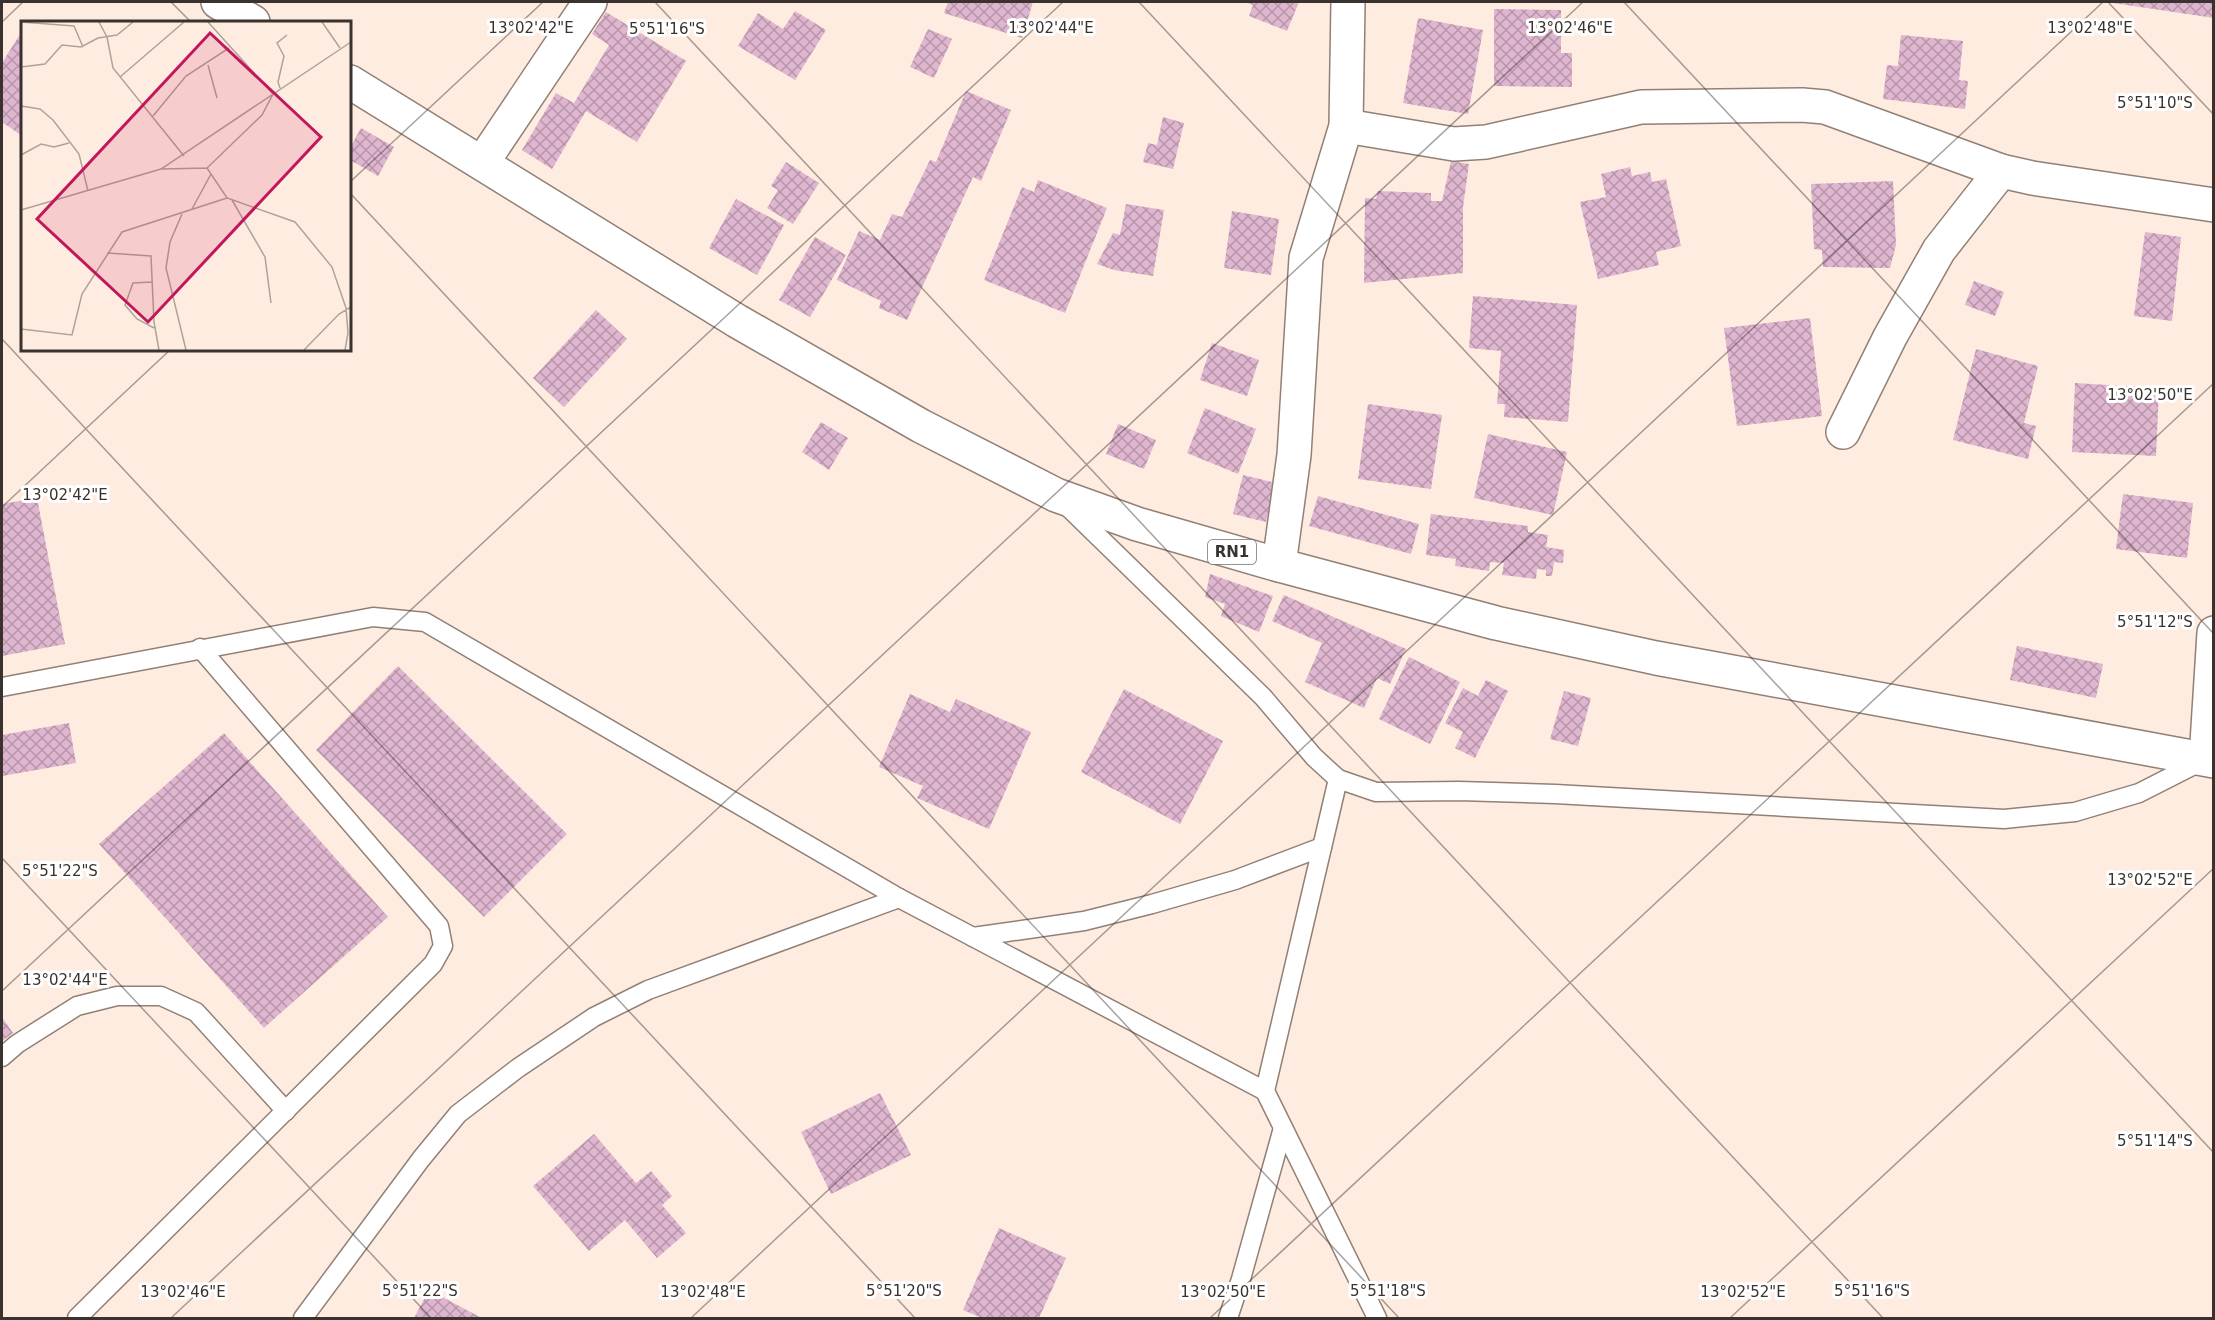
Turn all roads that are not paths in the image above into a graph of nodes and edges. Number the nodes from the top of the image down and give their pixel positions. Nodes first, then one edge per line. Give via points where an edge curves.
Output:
1 (218, 2) edge
2 (590, 2) edge
3 (1348, 2) edge
4 (251, 21) edge
5 (351, 83) edge
6 (1346, 126) junction
7 (482, 163) junction
8 (2001, 171) junction
9 (2214, 205) edge
10 (1843, 432) dead end
11 (1056, 495) junction
12 (1279, 565) junction
13 (2214, 633) edge
14 (200, 648) junction
15 (2, 687) edge
16 (2210, 760) edge
17 (1338, 779) junction
18 (1322, 847) junction
19 (899, 898) junction
20 (973, 937) junction
21 (2, 1057) edge
22 (1264, 1091) junction
23 (286, 1111) junction
24 (1283, 1128) junction
25 (77, 1318) edge
26 (303, 1318) edge
27 (1228, 1318) edge
28 (1377, 1318) edge

1 - 4 main road
2 - 7 main road
3 - 6 main road
5 - 7 main road, RN1
6 - 8 main road via 1454,144 1486,142 1641,107 1802,105 1825,107
6 - 12 main road via 1306,258 1293,455
7 - 11 main road, RN1 via 737,321 921,426
8 - 9 main road
8 - 10 main road via 1939,250
11 - 12 main road, RN1 via 1137,524
11 - 17 lane via 1263,697
12 - 16 main road, RN1 via 1496,623 1656,657
13 - 16 main road
14 - 15 lane
14 - 19 lane via 373,617 425,622
14 - 23 lane via 439,926 443,946 433,964
16 - 17 lane via 2139,793 2086,809 2004,819 1555,794 1376,792
17 - 18 lane
18 - 20 lane via 1235,880 1084,921
18 - 22 lane
19 - 20 lane
19 - 26 lane via 648,990 594,1017 518,1068 458,1114
20 - 22 lane
21 - 23 lane via 77,1006 117,996 161,996 196,1012
22 - 24 lane
23 - 25 lane
24 - 27 lane
24 - 28 lane

